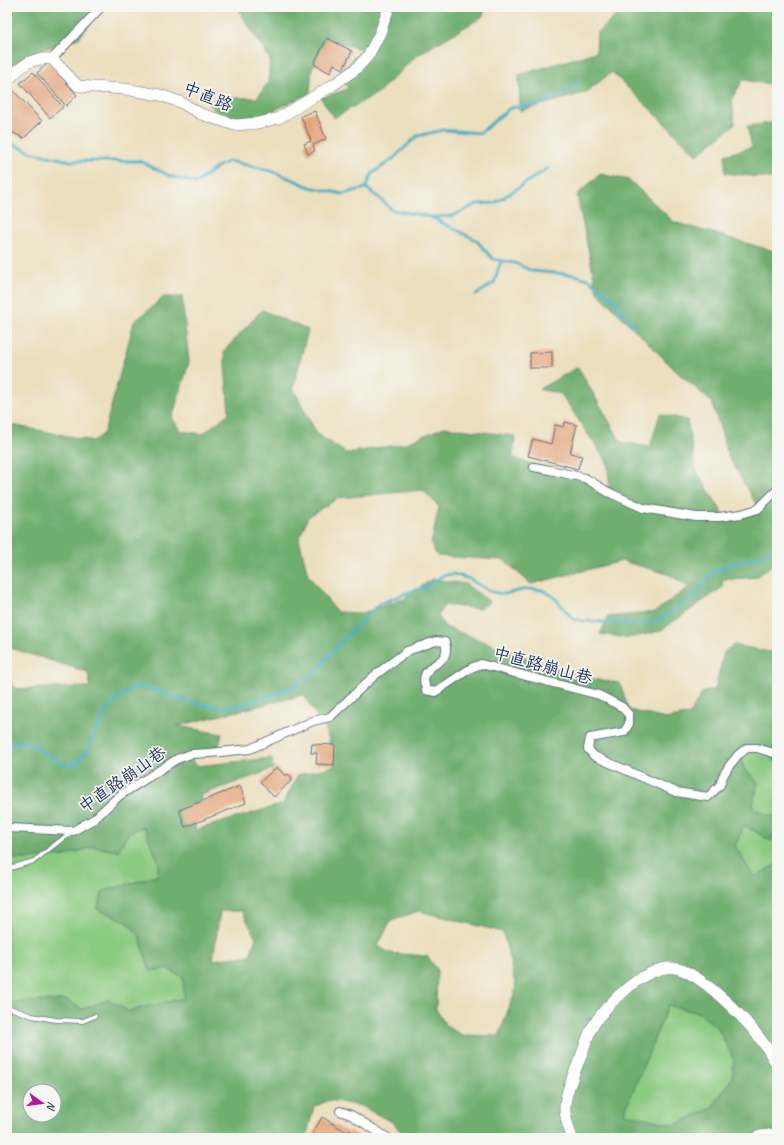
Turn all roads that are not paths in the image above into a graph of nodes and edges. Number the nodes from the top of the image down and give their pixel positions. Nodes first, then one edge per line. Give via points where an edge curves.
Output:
1 (101, 7) edge
2 (389, 7) edge
3 (52, 59) junction
4 (7, 81) edge
5 (534, 467) dead end
6 (777, 490) edge
7 (777, 754) edge
8 (7, 828) edge
9 (72, 830) junction
10 (7, 869) edge
11 (7, 1007) edge
12 (95, 1016) dead end
13 (777, 1064) edge
14 (340, 1111) dead end
15 (777, 1134) edge
16 (388, 1138) edge
17 (572, 1138) edge
18 (756, 1138) edge

1 - 3 street
2 - 3 street, 中直路 via 368,56 356,69 279,118 258,123 235,125 201,114 180,102 160,95 125,89 78,86
3 - 4 street via 42,58 25,63
5 - 6 street via 585,478 643,508 696,517 719,517 758,509
7 - 9 street, 中直路崩山巷 via 747,748 729,766 720,785 708,797 676,792 594,756 588,749 590,738 624,732 629,724 629,715 622,707 599,695 481,664 435,692 426,690 424,680 427,671 444,657 447,650 445,642 436,641 407,651 374,676 330,716 250,749 192,754 177,759 119,796 94,819
8 - 9 street, 中直路崩山巷
9 - 10 lane via 34,861
11 - 12 lane via 32,1016 56,1020 83,1022
13 - 17 street via 748,1023 721,998 692,974 677,968 663,969 639,978 606,1007 592,1027 565,1106 566,1122
14 - 16 street
15 - 18 street

